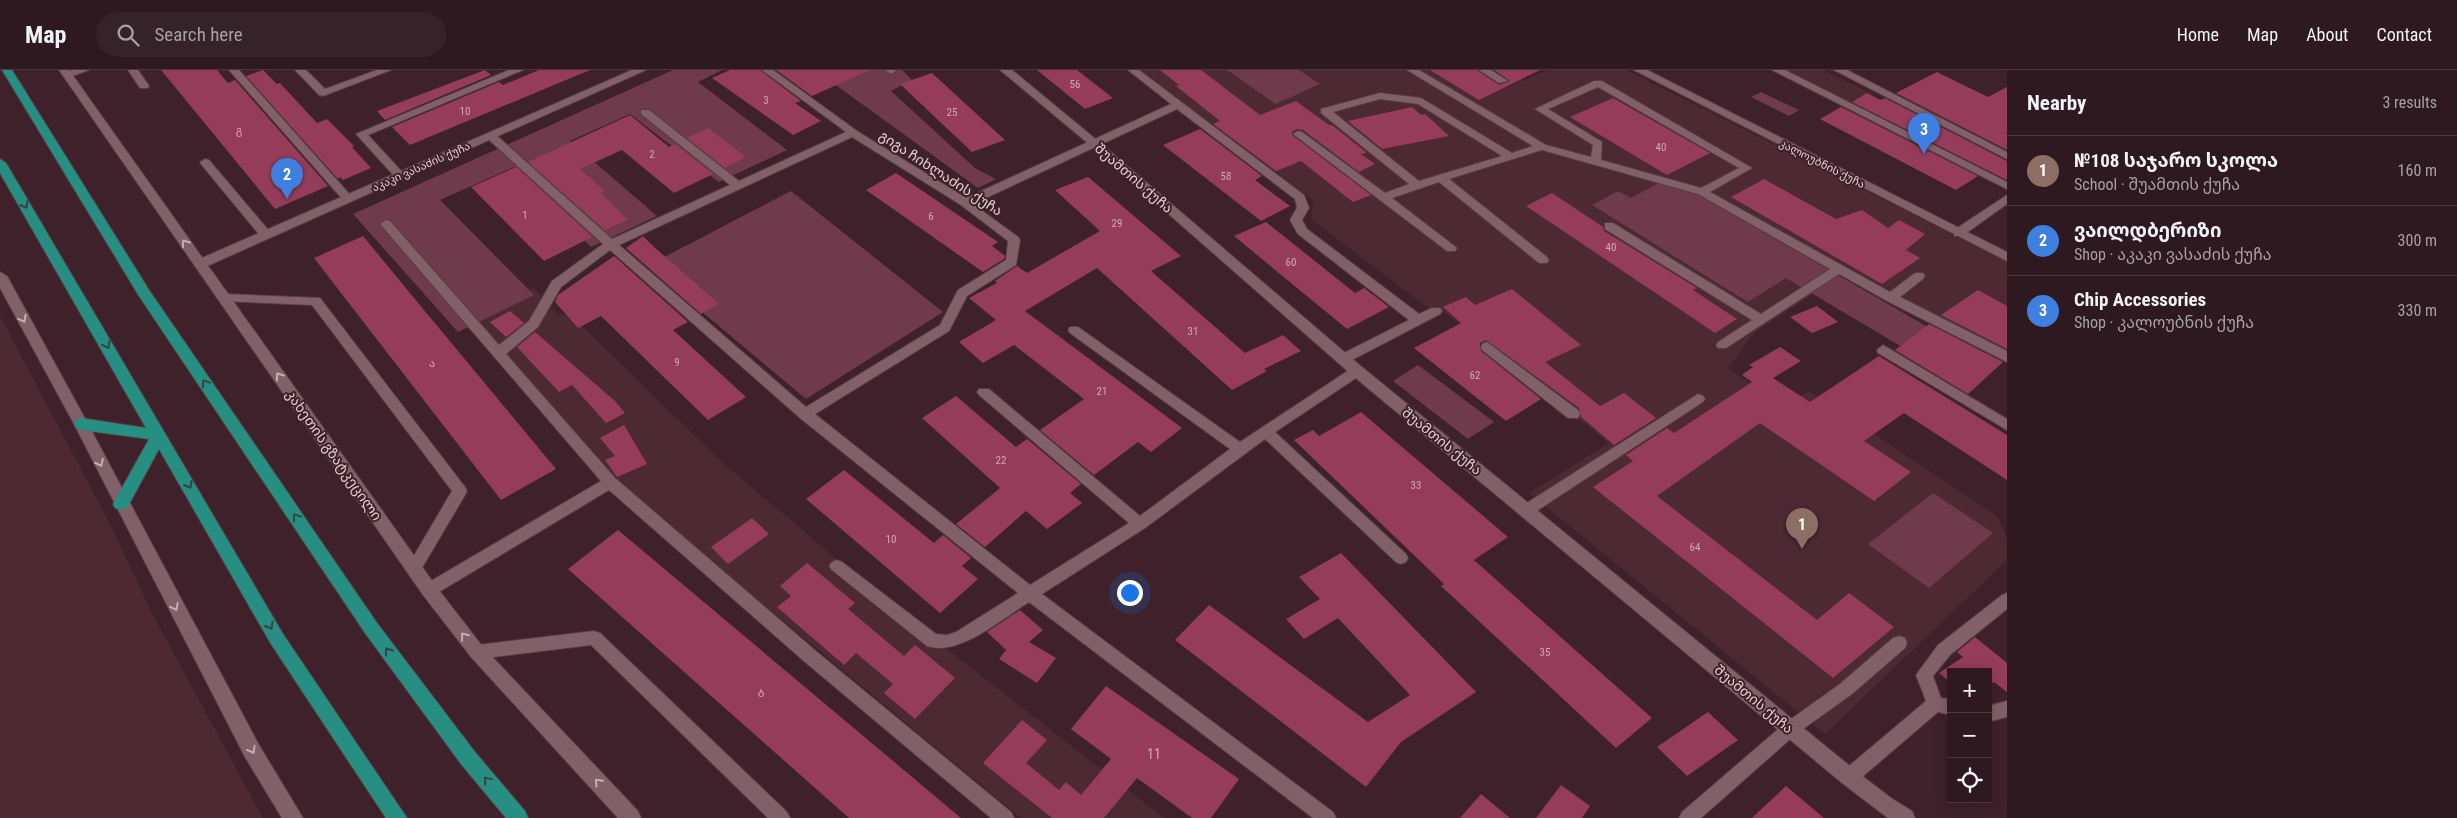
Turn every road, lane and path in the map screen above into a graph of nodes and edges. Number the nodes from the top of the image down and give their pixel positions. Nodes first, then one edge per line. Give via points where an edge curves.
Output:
1 (7, 70) edge
2 (84, 70) edge
3 (133, 70) edge
4 (234, 70) edge
5 (300, 70) edge
6 (386, 70) edge
7 (518, 70) edge
8 (641, 70) edge
9 (767, 70) edge
10 (1006, 70) edge
11 (1133, 70) edge
12 (1412, 70) edge
13 (1484, 70) edge
14 (1638, 70) edge
15 (1777, 70) edge
16 (1840, 70) edge
17 (65, 73) edge
18 (1503, 81) dead end
19 (144, 86) dead end
20 (1179, 104) junction
21 (645, 112) dead end
22 (853, 133) junction
23 (1298, 134) dead end
24 (491, 136) junction
25 (1094, 143) junction
26 (1542, 147) junction
27 (2007, 156) edge
28 (1511, 157) junction
29 (1596, 161) junction
30 (205, 162) dead end
31 (0, 163) edge
32 (400, 176) junction
33 (1442, 179) junction
34 (1417, 185) junction
35 (738, 186) junction
36 (2007, 186) edge
37 (1702, 192) junction
38 (1384, 197) junction
39 (348, 199) junction
40 (2007, 199) edge
41 (965, 203) junction
42 (386, 224) dead end
43 (1609, 226) dead end
44 (1958, 233) junction
45 (266, 235) junction
46 (610, 245) junction
47 (1451, 248) dead end
48 (2007, 257) edge
49 (1544, 260) dead end
50 (200, 264) junction
51 (1839, 269) junction
52 (0, 276) edge
53 (1920, 276) dead end
54 (224, 298) junction
55 (1890, 298) junction
56 (1436, 311) dead end
57 (1418, 320) junction
58 (1761, 320) junction
59 (1074, 330) dead end
60 (1722, 345) dead end
61 (1487, 347) dead end
62 (1882, 350) dead end
63 (498, 353) junction
64 (2007, 357) edge
65 (1343, 359) junction
66 (1357, 371) junction
67 (984, 392) dead end
68 (1698, 399) dead end
69 (805, 414) junction
70 (1573, 414) dead end
71 (80, 424) junction
72 (2007, 425) edge
73 (1266, 432) junction
74 (159, 435) junction
75 (1240, 449) junction
76 (610, 482) junction
77 (121, 504) junction
78 (1527, 510) junction
79 (1140, 524) junction
80 (1401, 558) dead end
81 (837, 566) dead end
82 (414, 569) junction
83 (429, 590) junction
84 (1031, 595) junction
85 (2007, 600) edge
86 (1899, 644) dead end
87 (477, 652) junction
88 (1943, 706) edge
89 (2007, 709) edge
90 (1992, 713) edge
91 (1790, 729) junction
92 (1849, 777) junction
93 (1890, 811) edge
94 (293, 818) edge
95 (397, 818) edge
96 (518, 818) edge
97 (631, 818) edge
98 (782, 818) edge
99 (1005, 818) edge
100 (1327, 818) edge
101 (1688, 818) edge
102 (1905, 818) edge

96 -> 1 highway via 462,750 366,620 144,293
2 - 17 street
3 - 19 lane
4 - 39 lane
5 - 6 lane via 323,94
7 - 32 lane via 361,134
8 - 24 street, აკაკი ვასაძის ქუჩა
9 - 22 lane, გიგა ჩიხლაძის ქუჩა
10 - 25 street, შუამთის ქუჩა
11 - 20 lane
12 - 26 lane
13 - 18 lane
14 - 44 street, კალოუბნის ქუჩა
15 - 36 lane
16 - 27 lane
50 -> 17 street, კახეთის გზატკეცილი
20 - 25 lane
20 - 57 lane via 1300,196 1303,208 1296,220 1302,231
21 - 35 lane
22 - 35 lane
22 - 41 lane, გიგა ჩიხლაძის ქუჩა
23 - 38 lane
24 - 32 street, აკაკი ვასაძის ქუჩა
24 - 46 lane
25 - 41 lane
25 - 65 street, შუამთის ქუჩა
26 - 28 lane
26 - 29 lane
28 - 33 lane
28 - 34 lane via 1421,101 1380,96 1325,112
29 - 37 lane
29 - 37 lane via 1598,144 1540,109 1598,83 1747,168
30 - 45 lane
31 -> 74 highway
32 - 39 street, აკაკი ვასაძის ქუჩა
33 - 34 lane
33 - 49 lane
34 - 38 lane
35 - 46 lane
37 - 51 lane
38 - 47 lane
39 - 45 street, აკაკი ვასაძის ქუჩა
40 - 44 lane
41 - 69 lane, გიგა ჩიხლაძის ქუჩა via 1014,240 1012,262 962,293 945,328
42 - 63 lane
43 - 58 lane
44 - 48 street, კალოუბნის ქუჩა
45 - 50 street, აკაკი ვასაძის ქუჩა
46 - 63 lane via 556,284 534,324
46 - 69 lane
50 - 54 street, კახეთის გზატკეცილი
51 - 55 lane
51 - 58 lane
52 -> 71 street
53 - 55 lane
82 -> 54 street, კახეთის გზატკეცილი
54 - 82 lane via 316,301 460,491
55 - 64 lane
56 - 57 lane
57 - 65 lane
58 - 60 lane
59 - 75 lane
61 - 70 lane
62 - 72 lane
63 - 76 lane
65 - 66 street, შუამთის ქუჩა
66 - 73 lane
66 - 78 street, შუამთის ქუჩა
67 - 79 lane
68 - 78 lane
69 - 84 lane
71 - 74 highway
71 -> 77 street
73 - 75 lane
73 - 80 lane
74 - 77 highway
74 -> 95 highway via 277,639
75 - 79 lane
76 - 83 lane
76 - 99 lane
77 -> 94 street via 252,751
78 - 91 street, შუამთის ქუჩა
79 - 84 lane
81 - 84 lane via 933,641 947,642 961,637
82 - 83 street, კახეთის გზატკეცილი
87 -> 83 street, კახეთის გზატკეცილი
84 - 100 lane
85 - 88 lane via 1944,650 1924,676
86 - 91 lane via 1846,689
97 -> 87 street, კახეთის გზატკეცილი
87 - 98 lane via 594,638
88 - 92 lane
89 - 90 lane
91 - 92 street, შუამთის ქუჩა
91 - 101 lane
92 - 93 street, შუამთის ქუჩა
93 - 102 street, შუამთის ქუჩა

